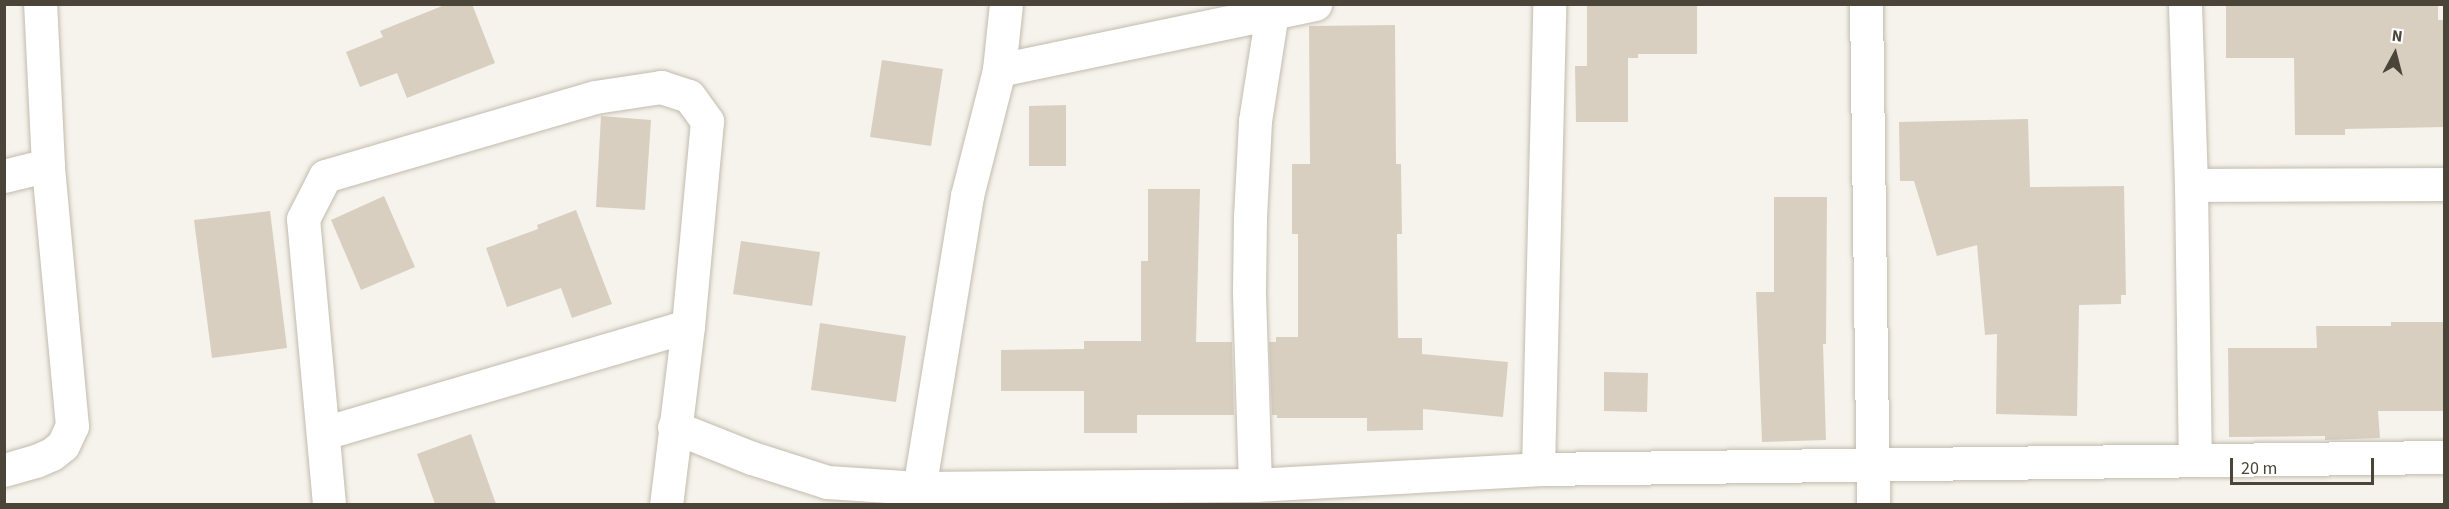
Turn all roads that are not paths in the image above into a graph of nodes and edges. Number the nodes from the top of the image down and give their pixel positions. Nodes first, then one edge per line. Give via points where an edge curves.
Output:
1 (40, 4) edge
2 (1006, 4) edge
3 (1315, 4) edge
4 (1548, 4) edge
5 (1866, 4) edge
6 (2185, 4) edge
7 (1272, 12) junction
8 (999, 70) junction
9 (48, 165) junction
10 (4, 176) edge
11 (2445, 184) edge
12 (2191, 185) junction
13 (688, 326) junction
14 (674, 427) junction
15 (324, 433) junction
16 (2445, 457) edge
17 (2195, 460) junction
18 (1873, 464) junction
19 (1538, 469) junction
20 (4, 470) edge
21 (1255, 485) junction
22 (919, 488) junction
23 (329, 504) edge
24 (666, 504) edge
25 (1874, 504) edge

1 - 9 street
2 - 8 street
3 - 7 street
4 - 19 street
5 - 18 street
6 - 12 street
7 - 8 street
7 - 21 street via 1255,121 1250,217
8 - 22 street via 966,196
9 - 10 street
9 - 20 street via 72,426 63,445 52,454
11 - 12 street
12 - 17 street
13 - 14 street
13 - 15 street
13 - 15 street via 707,121 690,96 661,87 595,97 325,176 303,219
14 - 22 street via 827,482
14 - 24 street
15 - 23 street
16 - 17 street
17 - 18 street
18 - 19 street
18 - 25 street
19 - 21 street
21 - 22 street

